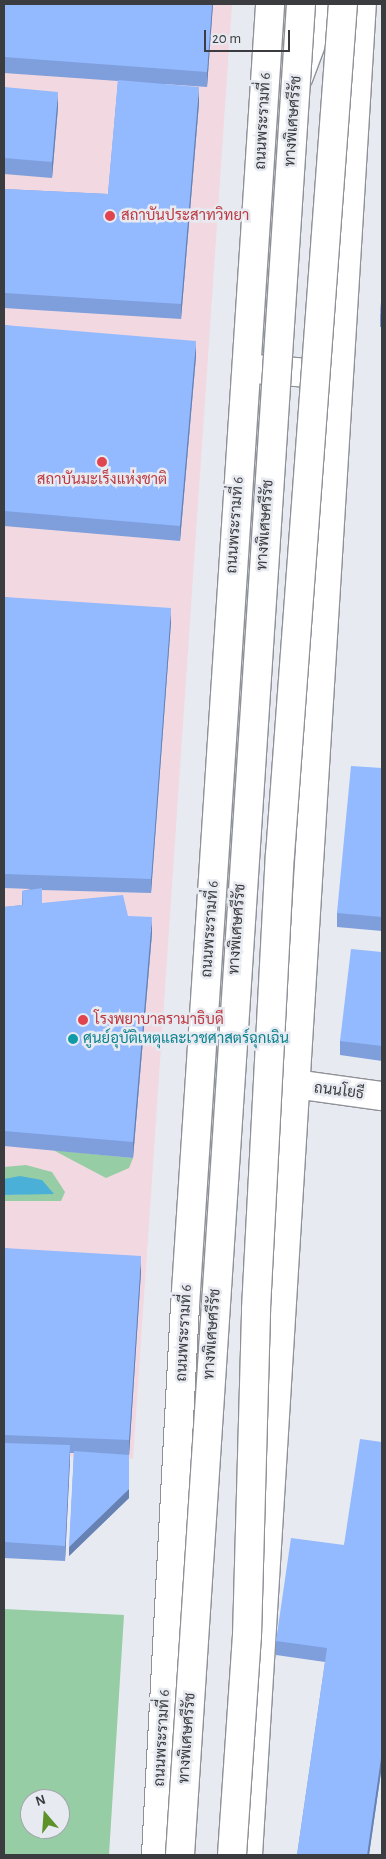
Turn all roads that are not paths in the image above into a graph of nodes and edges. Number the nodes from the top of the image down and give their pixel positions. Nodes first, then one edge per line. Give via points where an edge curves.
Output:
1 (270, 4) edge
2 (301, 4) edge
3 (326, 4) edge
4 (343, 4) edge
5 (362, 4) edge
6 (261, 178) junction
7 (246, 368) junction
8 (342, 375) junction
9 (295, 1084) junction
10 (382, 1096) edge
11 (156, 1855) edge
12 (180, 1855) edge
13 (232, 1855) edge
14 (248, 1855) edge

1 - 6 main road, ถนนพระรามที่ 6
2 - 12 main road, ทางพิเศษศรีรัช, bridge
3 - 6 main road
4 - 13 main road, bridge via 280,856 256,1299 246,1636
5 - 8 main road
6 - 7 main road, ถนนพระรามที่ 6
7 - 8 main road
7 - 11 main road, ถนนพระรามที่ 6 via 185,1306
8 - 9 main road
9 - 10 main road, ถนนโยธี
9 - 14 main road

